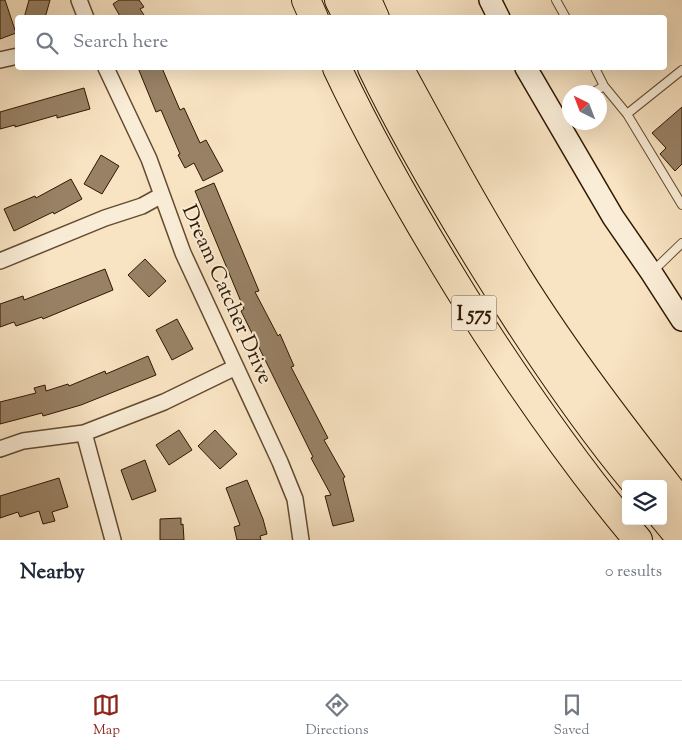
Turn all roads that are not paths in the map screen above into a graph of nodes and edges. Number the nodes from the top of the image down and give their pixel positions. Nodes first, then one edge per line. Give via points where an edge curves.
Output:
1 (79, 0) edge
2 (306, 0) edge
3 (339, 0) edge
4 (367, 0) edge
5 (490, 0) edge
6 (556, 0) edge
7 (85, 15) edge
8 (313, 15) edge
9 (346, 15) edge
10 (374, 15) edge
11 (498, 15) edge
12 (564, 15) edge
13 (15, 57) edge
14 (0, 60) edge
15 (107, 70) edge
16 (339, 70) edge
17 (373, 70) edge
18 (400, 70) edge
19 (528, 70) edge
20 (596, 70) edge
21 (682, 70) edge
22 (604, 85) edge
23 (607, 90) edge
24 (562, 111) edge
25 (628, 114) junction
26 (569, 130) edge
27 (162, 195) junction
28 (682, 205) edge
29 (682, 243) edge
30 (0, 261) edge
31 (651, 272) junction
32 (682, 320) edge
33 (236, 367) junction
34 (84, 433) junction
35 (0, 449) edge
36 (633, 480) edge
37 (682, 504) edge
38 (667, 522) edge
39 (113, 540) edge
40 (302, 540) edge
41 (638, 540) edge
42 (682, 540) edge

1 - 7 street
2 - 8 highway
3 - 9 highway
4 - 10 highway
5 - 11 main road
6 - 12 lane
13 - 14 street
15 - 27 street, Dream Catcher Drive via 149,159
16 - 41 highway, I 575 via 404,196 464,297 522,386
17 - 36 highway via 463,234 509,308
18 - 37 highway, I 575 via 448,160 518,277 568,353
19 - 24 main road
20 - 22 lane
21 - 25 lane
23 - 25 lane
25 - 28 lane
26 - 31 main road via 583,168
27 - 30 street via 142,206
27 - 33 street, Dream Catcher Drive via 183,253
29 - 31 lane
31 - 32 main road
33 - 34 street via 164,402
33 - 40 street, Dream Catcher Drive via 295,499
34 - 35 street via 23,441
34 - 39 street
38 - 42 highway

